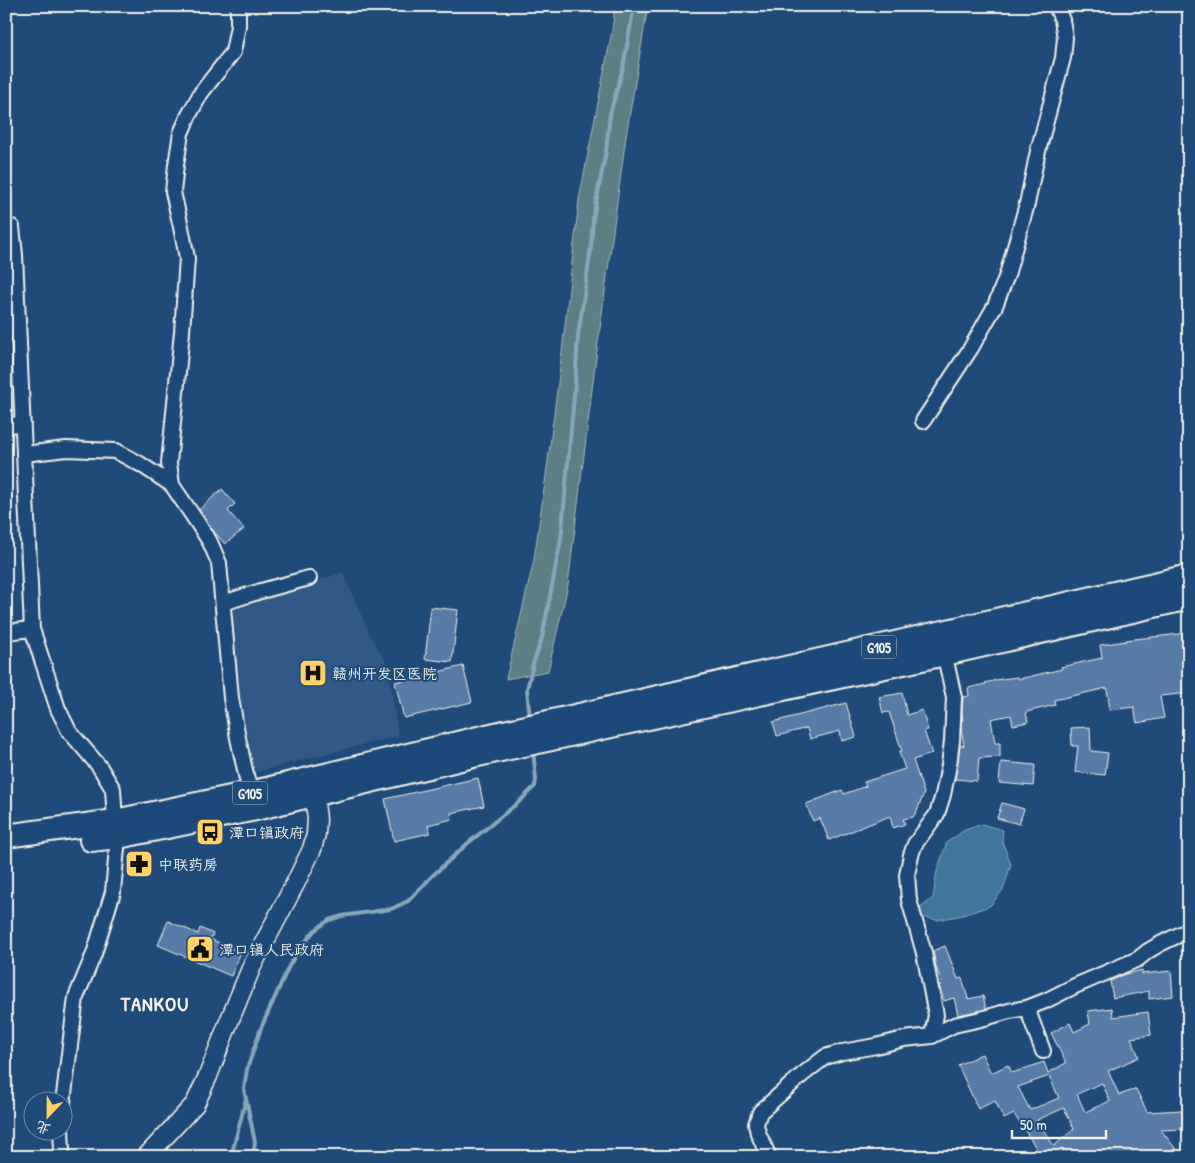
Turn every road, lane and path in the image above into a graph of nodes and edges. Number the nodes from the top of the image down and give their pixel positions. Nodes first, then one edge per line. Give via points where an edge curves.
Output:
1 (238, 6) edge
2 (1056, 6) edge
3 (12, 227) dead end
4 (923, 420) dead end
5 (23, 424) junction
6 (6, 426) edge
7 (24, 454) junction
8 (172, 485) junction
9 (1189, 576) edge
10 (309, 578) dead end
11 (1189, 598) edge
12 (223, 602) junction
13 (32, 629) junction
14 (6, 632) edge
15 (941, 644) junction
16 (482, 746) junction
17 (250, 793) junction
18 (314, 795) junction
19 (117, 829) junction
20 (6, 836) edge
21 (6, 851) edge
22 (1189, 930) edge
23 (1026, 1008) junction
24 (932, 1036) junction
25 (1043, 1051) dead end
26 (65, 1090) edge
27 (61, 1140) edge
28 (60, 1157) edge
29 (146, 1157) edge
30 (769, 1157) edge

1 - 8 street via 233,52 189,114 181,133 176,165 173,192 186,258 169,463
2 - 4 street via 1065,38 1063,58 1008,275 972,348
3 - 5 street
5 - 6 street
5 - 7 street
7 - 8 street via 66,449 116,451
7 - 13 street
8 - 12 street via 210,542 219,563
9 - 15 highway, G105
10 - 12 street
11 - 15 highway, G105
12 - 17 street via 231,698
13 - 14 street
13 - 19 street via 58,709 69,731 113,789
15 - 16 highway, G105
15 - 24 street via 954,698 949,766 937,814 915,844 907,875 909,900 924,952 936,1014
16 - 17 highway, G105
16 - 18 highway, G105
17 - 19 highway, G105
18 - 19 highway, G105 via 251,810
18 - 29 street via 317,819 312,849 252,966 208,1076 195,1104
19 - 20 highway, G105
19 - 21 highway, G105
19 - 26 street via 113,892 94,954 76,997
22 - 23 street via 1148,951 1138,960
23 - 24 street via 954,1025
23 - 25 street
24 - 30 street via 825,1057 760,1112 756,1124
27 - 28 street

